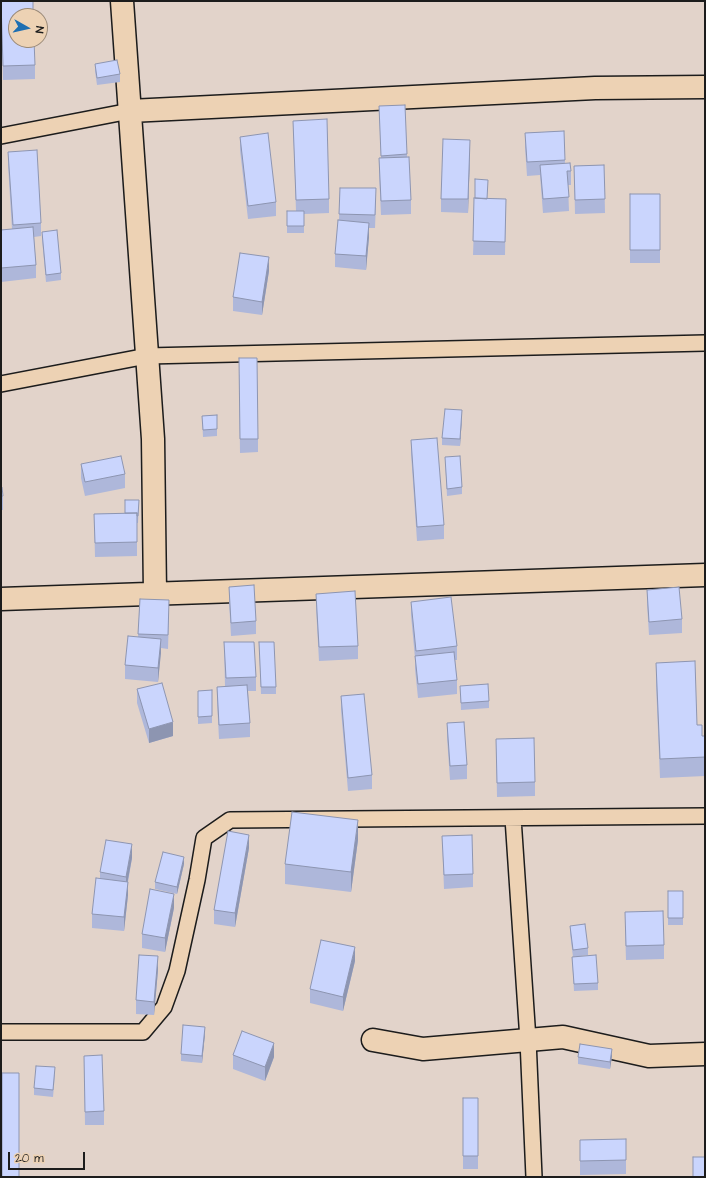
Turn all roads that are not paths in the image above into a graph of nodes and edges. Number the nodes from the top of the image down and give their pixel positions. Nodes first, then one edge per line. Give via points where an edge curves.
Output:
1 (122, 1) edge
2 (705, 87) edge
3 (130, 111) junction
4 (1, 136) edge
5 (705, 343) edge
6 (147, 356) junction
7 (1, 384) edge
8 (705, 574) edge
9 (155, 593) junction
10 (1, 599) edge
11 (705, 816) edge
12 (513, 818) junction
13 (1, 1032) edge
14 (373, 1040) dead end
15 (528, 1040) junction
16 (705, 1054) edge
17 (534, 1177) edge

1 - 3 street
2 - 3 street via 595,88
3 - 4 lane
3 - 6 street
5 - 6 lane
6 - 7 lane
6 - 9 street via 153,439
8 - 9 street
9 - 10 street
11 - 12 lane
12 - 13 lane via 230,820 204,838 177,971 164,1006 143,1032
12 - 15 lane
14 - 15 street via 423,1049
15 - 16 street via 563,1037 649,1056
15 - 17 lane

